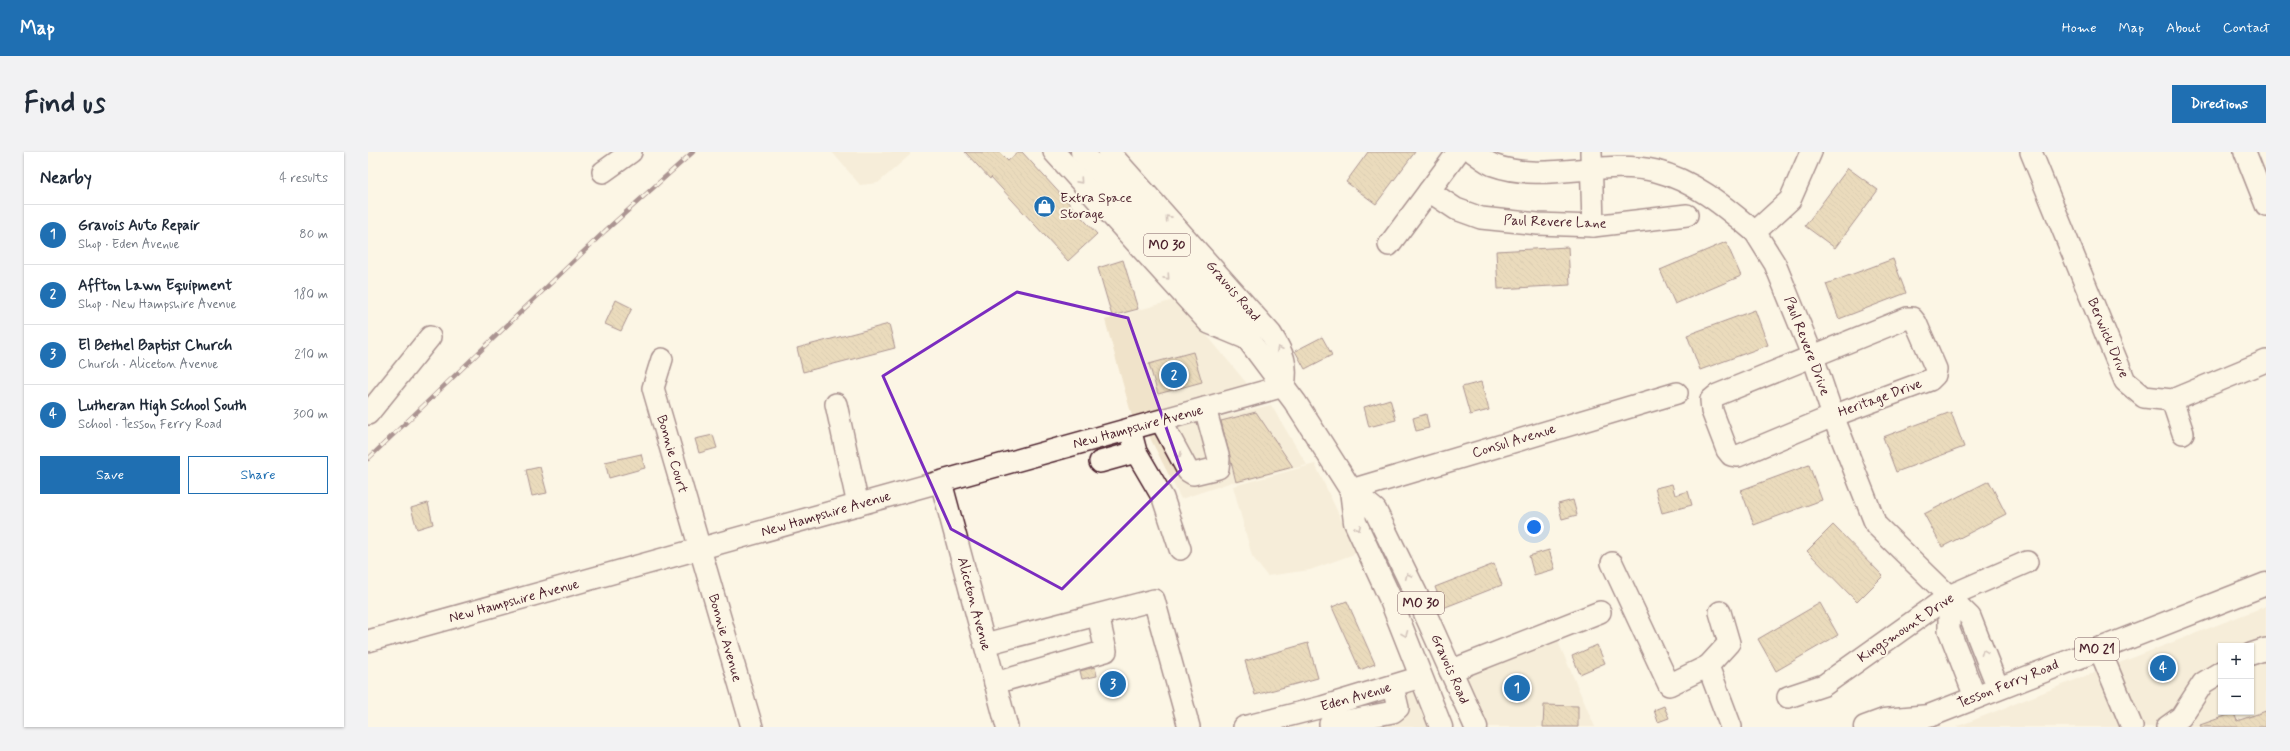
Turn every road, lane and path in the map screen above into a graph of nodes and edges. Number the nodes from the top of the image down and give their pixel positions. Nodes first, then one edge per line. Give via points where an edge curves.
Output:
1 (631, 152) edge
2 (1054, 152) edge
3 (1082, 152) edge
4 (1109, 152) edge
5 (1458, 152) edge
6 (1473, 152) edge
7 (1810, 152) edge
8 (2031, 152) edge
9 (2245, 152) edge
10 (1591, 160) edge
11 (603, 172) dead end
12 (1429, 191) junction
13 (2266, 205) edge
14 (1687, 215) dead end
15 (1594, 226) junction
16 (1755, 232) junction
17 (1389, 245) dead end
18 (430, 337) dead end
19 (1250, 340) junction
20 (1813, 357) junction
21 (662, 359) dead end
22 (2266, 361) edge
23 (1284, 386) junction
24 (1677, 393) dead end
25 (2172, 400) junction
26 (836, 404) dead end
27 (1205, 408) junction
28 (368, 414) edge
29 (1833, 416) junction
30 (1161, 420) junction
31 (1130, 429) junction
32 (2183, 433) dead end
33 (1136, 452) junction
34 (1100, 462) dead end
35 (941, 482) junction
36 (1351, 490) junction
37 (858, 505) junction
38 (1180, 549) dead end
39 (699, 550) junction
40 (2027, 562) dead end
41 (1612, 563) dead end
42 (2266, 584) edge
43 (1949, 596) junction
44 (1600, 612) dead end
45 (1720, 612) dead end
46 (1098, 615) junction
47 (368, 641) edge
48 (985, 644) junction
49 (2099, 648) junction
50 (2266, 649) edge
51 (2254, 653) edge
52 (1708, 666) junction
53 (1450, 671) junction
54 (2218, 674) edge
55 (1421, 677) junction
56 (995, 683) junction
57 (1998, 688) junction
58 (1788, 697) dead end
59 (1975, 697) junction
60 (1327, 720) edge
61 (1922, 721) edge
62 (752, 727) edge
63 (1007, 727) edge
64 (1189, 727) edge
65 (1244, 727) edge
66 (1441, 727) edge
67 (1476, 727) edge
68 (1731, 727) edge
69 (1865, 727) edge
70 (2132, 727) edge
71 (2166, 727) edge

1 - 11 street
2 -> 19 street, Gravois Road via 1209,323
3 - 19 main road, Gravois Road / MO 30
23 -> 4 street, Gravois Road via 1287,370 1280,349 1271,334
5 - 12 street
6 - 10 street, Paul Revere Drive via 1492,164 1517,171
7 - 16 street via 1790,200
8 - 25 street, Berwick Drive via 2125,381 2144,397
9 - 13 street
10 - 15 street
10 - 16 street, Paul Revere Drive via 1627,168 1654,170 1678,178 1714,198
12 - 15 street, Paul Revere Lane via 1456,210 1481,218
12 - 17 street
14 - 15 street, Paul Revere Lane
16 - 20 street, Paul Revere Drive via 1775,264
18 - 28 street
19 - 23 main road, Gravois Road / MO 30
20 - 29 street, Paul Revere Drive
20 - 29 street, Heritage Drive via 1912,318 1936,369 1930,380
20 - 29 street, Heritage Drive via 1717,395 1711,400 1712,411 1727,450 1738,456
21 - 39 street, Bonnie Court via 653,388
22 - 25 street, Berwick Drive
23 - 27 street, New Hampshire Avenue
23 - 36 main road, Gravois Road / MO 30
24 - 36 street, Consul Avenue
25 - 32 street
26 - 37 street
27 - 30 street, New Hampshire Avenue
30 -> 27 street via 1188,472 1193,474 1218,468 1219,459
29 - 43 street, Paul Revere Drive via 1876,525
30 - 31 street, New Hampshire Avenue
31 - 33 street
31 - 35 street, New Hampshire Avenue
33 - 34 street
33 - 38 street via 1163,498
35 - 37 street, New Hampshire Avenue
35 - 48 street, Aliceton Avenue
53 -> 36 main road, Gravois Road / MO 30 via 1375,510
36 -> 55 main road, Gravois Road / MO 30 via 1355,522 1390,598
37 - 39 street, New Hampshire Avenue
39 - 47 street, New Hampshire Avenue
39 - 62 street, Bonnie Avenue
40 - 43 street, Kingsmount Drive
41 - 52 street via 1669,685
42 - 49 main road, Tesson Ferry Road / MO 21
57 -> 43 street, Paul Revere Drive via 1970,617
43 - 58 street, Kingsmount Drive via 1824,685
43 - 59 street via 1949,630
44 - 53 street
45 - 52 street via 1729,643
46 - 48 street
46 - 56 street via 1106,651
46 - 64 street via 1154,600
48 - 56 street, Aliceton Avenue
49 - 57 main road, Tesson Ferry Road / MO 21
49 - 70 street
50 - 51 street
52 - 68 street
53 - 67 main road, Gravois Road / MO 30
54 - 71 street via 2203,683 2181,717
55 - 60 street, Eden Avenue via 1394,687
55 - 66 main road, Gravois Road / MO 30
56 - 63 street, Aliceton Avenue
57 - 59 main road, Tesson Ferry Road / MO 21
59 - 61 main road, Tesson Ferry Road / MO 21
60 - 65 street, Eden Avenue
61 - 69 main road, Tesson Ferry Road / MO 21 via 1884,720

